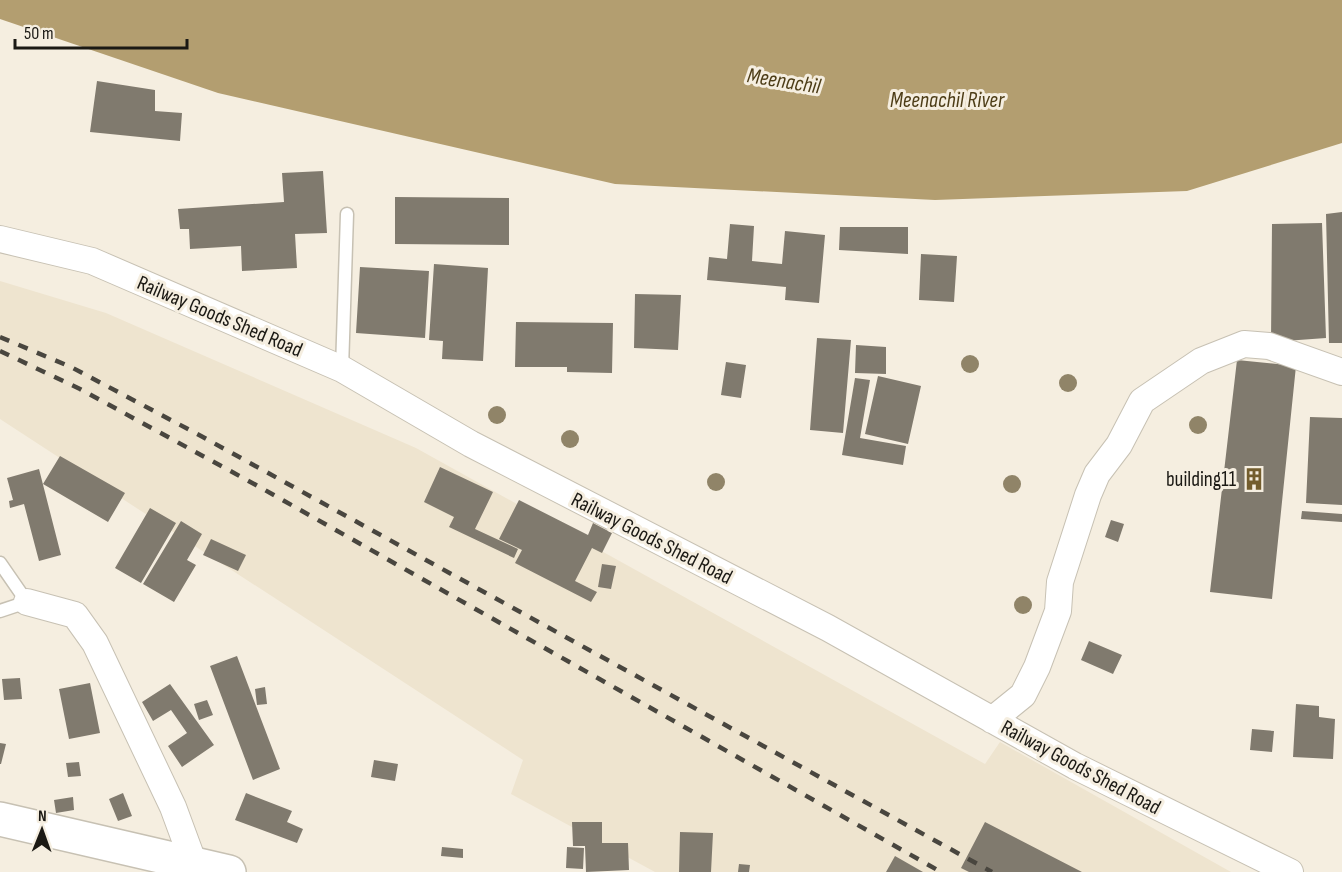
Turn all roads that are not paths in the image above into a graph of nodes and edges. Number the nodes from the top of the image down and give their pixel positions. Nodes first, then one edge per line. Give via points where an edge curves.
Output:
1 (347, 214) dead end
2 (0, 239) edge
3 (342, 369) junction
4 (1342, 372) edge
5 (0, 563) edge
6 (27, 602) junction
7 (0, 611) edge
8 (992, 720) junction
9 (0, 819) edge
10 (194, 864) junction
11 (229, 872) edge
12 (1290, 872) edge

1 - 3 lane
2 - 3 street, Railway Goods Shed Road via 92,261
3 - 8 street, Railway Goods Shed Road via 471,444 828,628
4 - 8 street via 1269,346 1244,344 1201,361 1142,401 1088,495 1060,582 1058,611 1037,667 1023,695
5 - 6 lane
6 - 7 lane
6 - 10 street via 75,615 95,643 172,807
8 - 12 street, Railway Goods Shed Road via 1075,766
9 - 10 main road
10 - 11 main road

